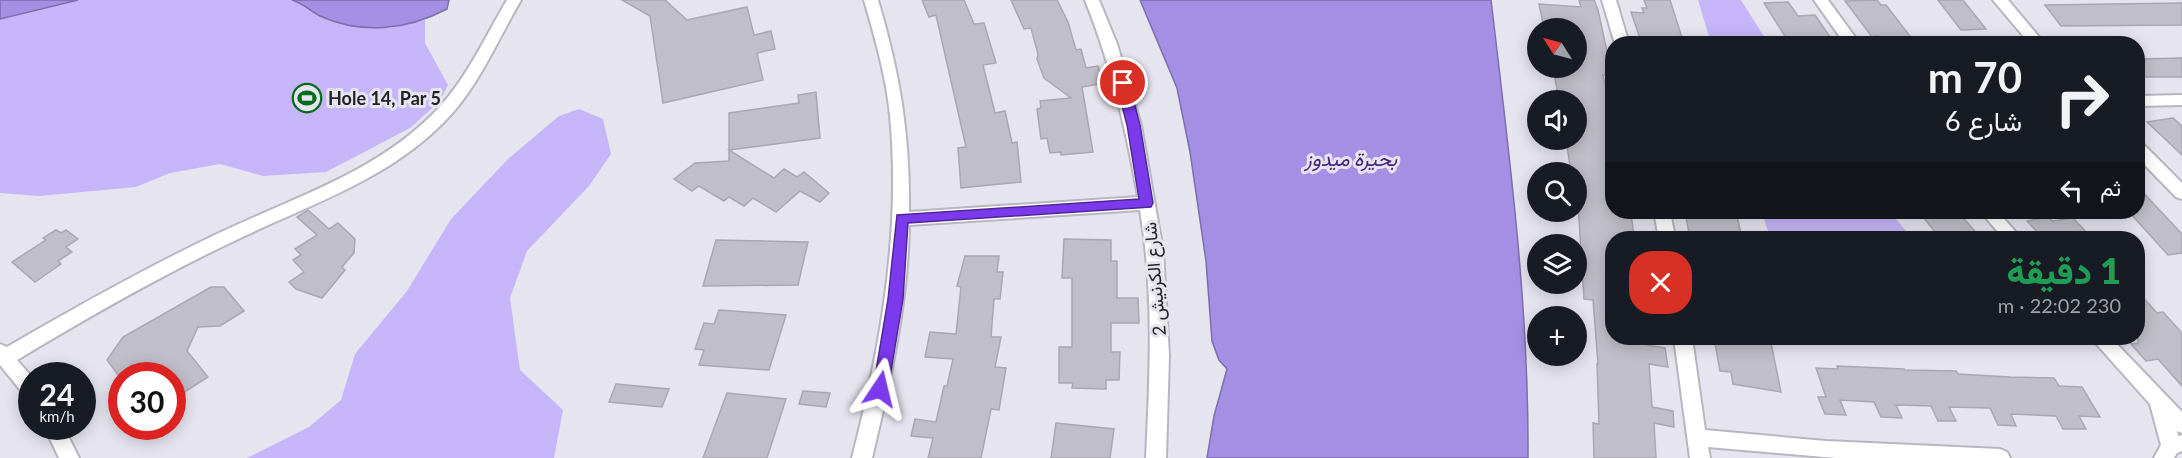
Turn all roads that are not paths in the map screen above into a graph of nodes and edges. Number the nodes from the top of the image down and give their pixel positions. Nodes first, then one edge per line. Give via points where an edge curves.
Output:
1 (514, 0) edge
2 (871, 0) edge
3 (1092, 0) edge
4 (1609, 0) edge
5 (1821, 0) edge
6 (2000, 0) edge
7 (1620, 36) edge
8 (1846, 36) edge
9 (2031, 36) edge
10 (2182, 100) edge
11 (2145, 101) edge
12 (2145, 156) edge
13 (2182, 193) edge
14 (1146, 203) junction
15 (902, 219) junction
16 (1995, 219) edge
17 (2007, 231) edge
18 (1684, 345) edge
19 (2106, 345) edge
20 (3, 354) edge
21 (18, 373) edge
22 (2151, 394) junction
23 (2182, 425) edge
24 (1699, 438) junction
25 (60, 440) edge
26 (2167, 452) edge
27 (69, 458) edge
28 (862, 458) edge
29 (1156, 458) edge
30 (1700, 458) edge
31 (2000, 458) edge

1 - 20 street via 460,94 439,118 391,158 330,191 174,263
2 - 15 street via 894,85 902,148
3 - 14 street, شارع الكرنيش 2 via 1123,83
4 - 7 street
5 - 8 street
6 - 9 street
10 - 11 street
12 - 13 street
14 - 15 street
14 - 29 street, شارع الكرنيش 2 via 1157,275 1160,344
15 - 28 street via 896,299 880,389
16 - 17 street
18 - 24 street
19 - 22 street
20 - 21 street
22 - 23 street
22 - 26 street via 2165,421
24 - 30 street
24 - 31 street
25 - 27 street

